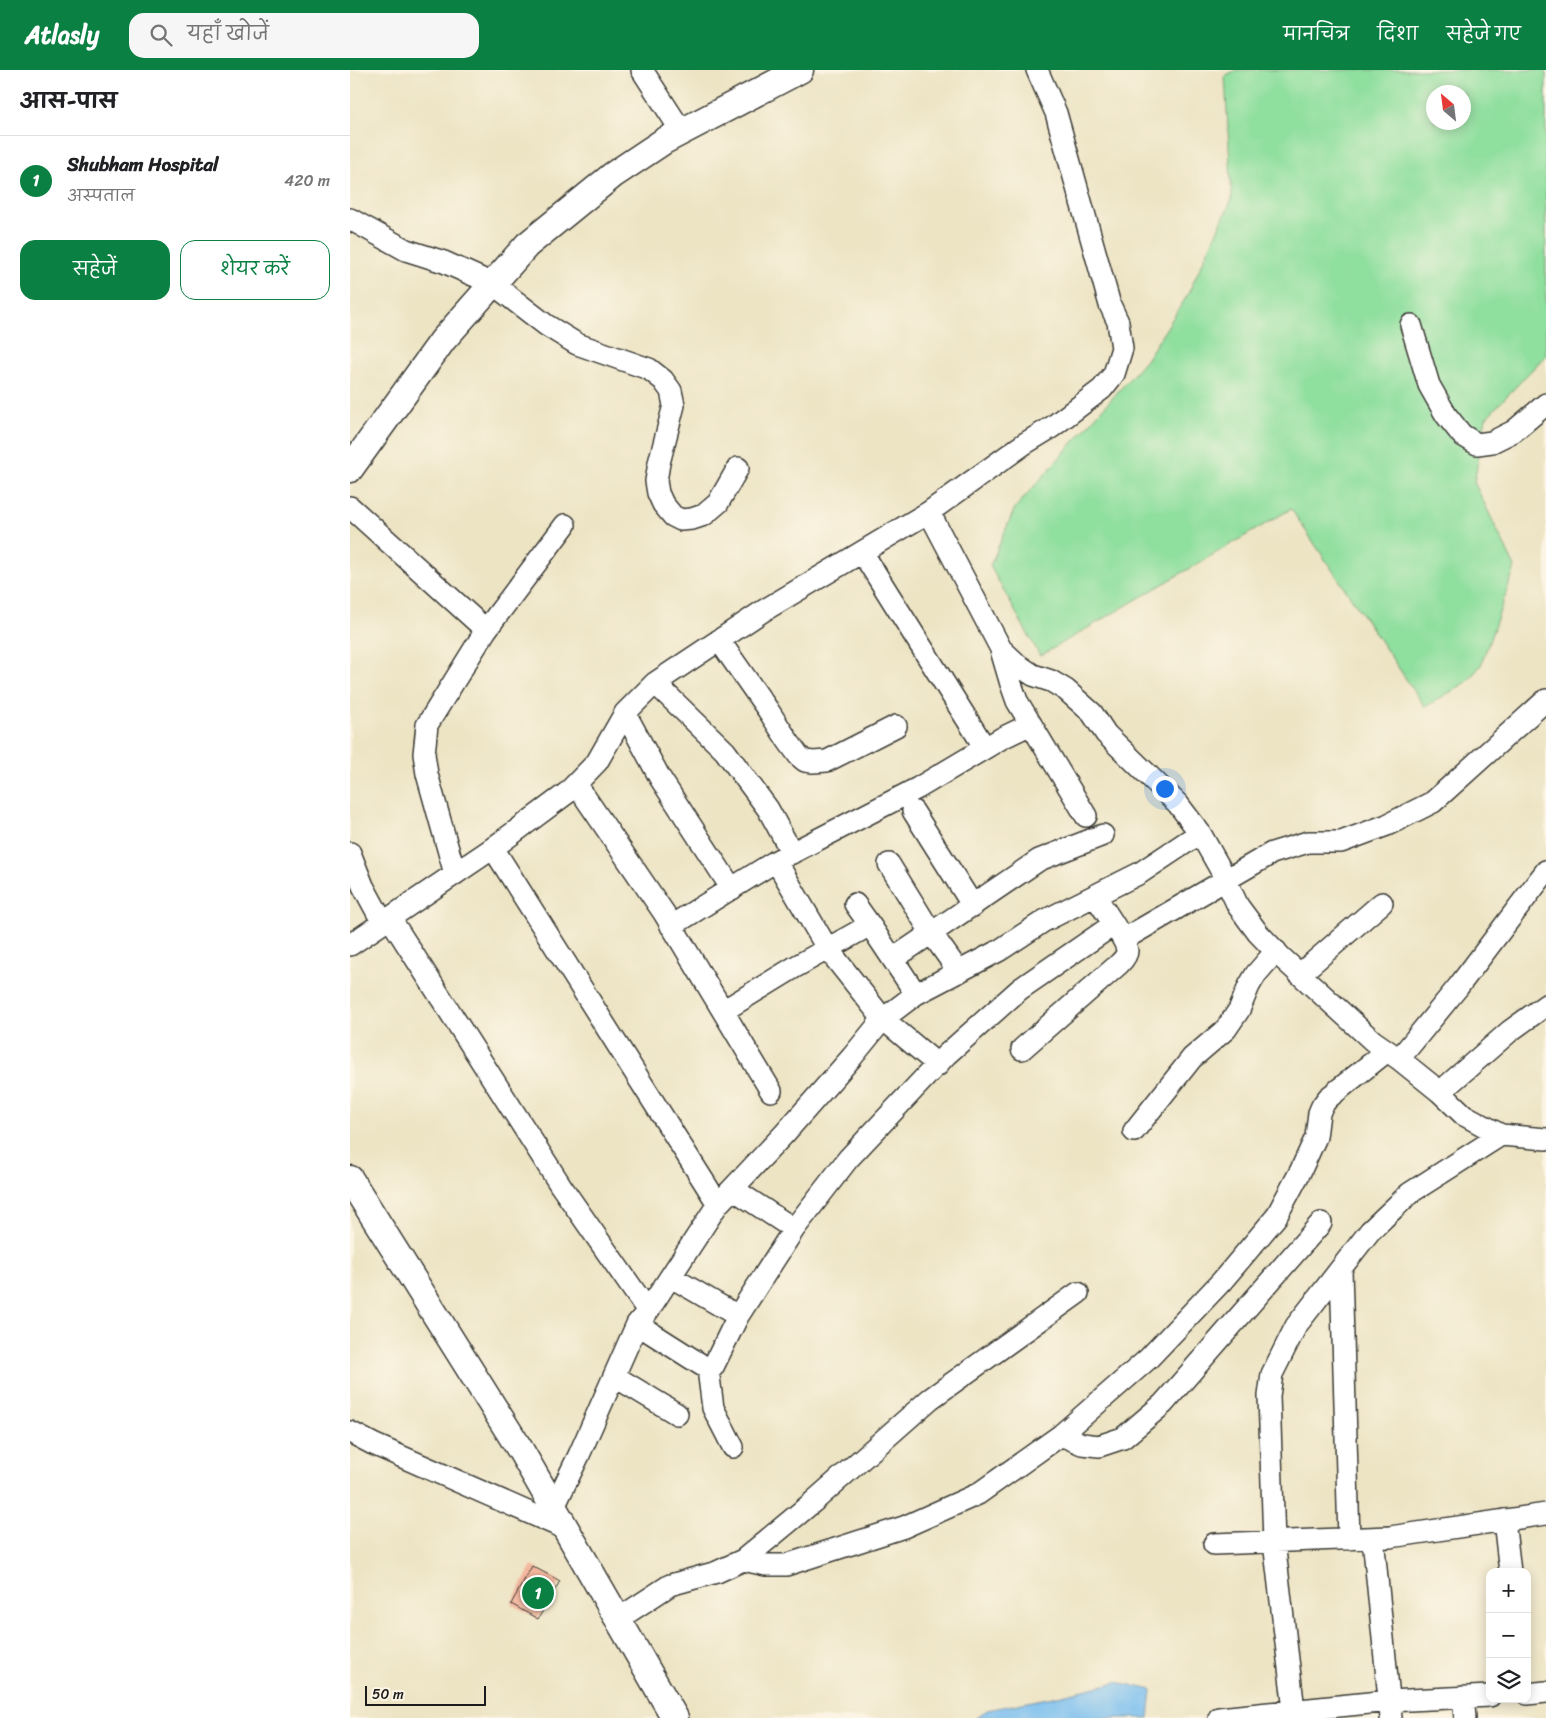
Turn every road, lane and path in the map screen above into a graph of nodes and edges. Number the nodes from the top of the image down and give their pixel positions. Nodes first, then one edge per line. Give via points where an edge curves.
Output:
1 (642, 70) edge
2 (800, 70) edge
3 (1037, 70) edge
4 (682, 132) junction
5 (350, 219) edge
6 (493, 284) junction
7 (1411, 325) dead end
8 (1546, 404) edge
9 (738, 468) dead end
10 (350, 469) edge
11 (350, 506) edge
12 (929, 512) junction
13 (565, 525) dead end
14 (862, 552) junction
15 (486, 630) junction
16 (719, 640) junction
17 (1001, 650) junction
18 (655, 683) junction
19 (1546, 700) edge
20 (625, 713) junction
21 (1031, 724) junction
22 (896, 726) dead end
23 (985, 748) junction
24 (576, 784) junction
25 (913, 811) dead end
26 (1086, 816) dead end
27 (1200, 833) junction
28 (1102, 836) dead end
29 (493, 848) junction
30 (350, 853) edge
31 (784, 857) junction
32 (889, 864) dead end
33 (1546, 871) edge
34 (455, 874) junction
35 (1226, 880) junction
36 (732, 888) junction
37 (1095, 896) junction
38 (1382, 903) dead end
39 (856, 904) dead end
40 (973, 906) junction
41 (387, 920) junction
42 (870, 925) junction
43 (671, 926) junction
44 (1119, 932) junction
45 (932, 934) junction
46 (350, 945) edge
47 (827, 948) junction
48 (1276, 951) junction
49 (893, 960) junction
50 (959, 972) junction
51 (1300, 974) junction
52 (916, 994) junction
53 (1546, 1005) edge
54 (726, 1017) junction
55 (883, 1018) junction
56 (1022, 1049) dead end
57 (1393, 1055) junction
58 (938, 1065) junction
59 (771, 1091) dead end
60 (1440, 1092) junction
61 (1134, 1131) dead end
62 (1501, 1135) junction
63 (1546, 1139) edge
64 (350, 1179) edge
65 (733, 1188) junction
66 (718, 1204) junction
67 (1321, 1223) dead end
68 (794, 1229) junction
69 (1340, 1270) junction
70 (671, 1276) junction
71 (1078, 1293) dead end
72 (738, 1316) junction
73 (643, 1318) junction
74 (708, 1369) junction
75 (614, 1376) junction
76 (677, 1414) dead end
77 (350, 1432) edge
78 (1061, 1435) junction
79 (733, 1447) dead end
80 (1546, 1514) edge
81 (560, 1518) junction
82 (1504, 1520) junction
83 (1373, 1538) junction
84 (1349, 1539) junction
85 (1274, 1542) junction
86 (1214, 1544) dead end
87 (742, 1560) junction
88 (1510, 1568) edge
89 (618, 1619) junction
90 (1546, 1692) edge
91 (1531, 1694) edge
92 (1486, 1698) edge
93 (1464, 1708) edge
94 (1390, 1710) edge
95 (1305, 1712) edge
96 (675, 1718) edge
97 (1219, 1718) edge

1 - 4 street
2 - 4 main road
3 - 12 street via 1056,113 1110,305 1118,322 1122,348 1114,374 1102,389
4 - 6 main road via 613,174 527,245
5 - 6 street via 406,250 444,262
6 - 9 street via 577,344 649,369 664,380 674,405 656,481 662,504 672,516 681,520 704,515 718,504
6 - 10 main road via 443,340
7 - 8 street via 1429,385 1462,435 1477,444 1492,442 1514,431
11 - 15 street
12 - 14 street
12 - 17 street
13 - 15 street
14 - 16 street
14 - 23 street
15 - 34 street via 427,725 424,754 427,774
16 - 18 street
16 - 22 street via 798,756 805,761 827,761
17 - 21 street via 1010,684
17 - 27 street via 1033,675 1066,690 1092,713 1106,734 1178,804
18 - 20 street
18 - 31 street via 725,751 768,810
19 - 35 street via 1433,802 1387,825 1341,842 1308,842 1272,853
20 - 24 street via 597,762
20 - 36 street via 660,778
21 - 23 street
21 - 26 street
23 - 31 street via 918,788
24 - 29 street
24 - 43 street
25 - 40 street
27 - 35 street
27 - 37 street via 1140,872
28 - 40 street via 1039,860
29 - 34 street
29 - 66 street
30 - 41 street via 363,886
31 - 36 street
31 - 47 street
32 - 45 street
33 - 57 street via 1458,987
34 - 41 street
35 - 44 street
35 - 48 street via 1238,906
36 - 43 street
37 - 44 street
37 - 50 street via 1044,921
38 - 51 street
39 - 42 street
40 - 45 street
41 - 46 street
41 - 73 street
42 - 47 street
42 - 49 street
43 - 54 street
44 - 56 street via 1127,950 1125,958
44 - 58 street via 1020,989
45 - 49 street
45 - 50 street
47 - 54 street
47 - 55 street
48 - 51 street
48 - 61 street via 1256,974 1226,1029 1192,1058
49 - 52 street
50 - 52 street
51 - 57 street via 1373,1041
52 - 55 street
53 - 60 street via 1510,1031
54 - 59 street
55 - 58 street
55 - 65 street via 840,1071
57 - 60 street
57 - 78 street via 1328,1098 1319,1113 1316,1137 1276,1218 1222,1281 1148,1358
58 - 68 street via 848,1159
60 - 62 street via 1464,1116
62 - 63 street
62 - 69 street via 1410,1193 1370,1231
64 - 81 main road
65 - 66 street
65 - 68 street
66 - 70 street
67 - 78 street via 1163,1404 1123,1438 1099,1446 1082,1444
68 - 72 street
69 - 84 street
69 - 85 street via 1296,1326 1272,1374 1269,1396
70 - 72 street
70 - 73 street
71 - 87 street via 930,1399
72 - 74 street via 713,1367
73 - 74 street
73 - 75 street
74 - 79 street via 713,1408
75 - 76 street
75 - 81 street
77 - 81 street
78 - 87 street via 978,1494 904,1527 786,1565 766,1566
80 - 82 street
81 - 89 main road
82 - 83 street
82 - 88 street
83 - 84 street
83 - 94 street
84 - 85 street
85 - 86 street
85 - 95 street
87 - 89 street via 717,1572 670,1585
89 - 96 main road
90 - 91 street
92 - 93 street
93 - 94 street
94 - 95 street
95 - 97 street

